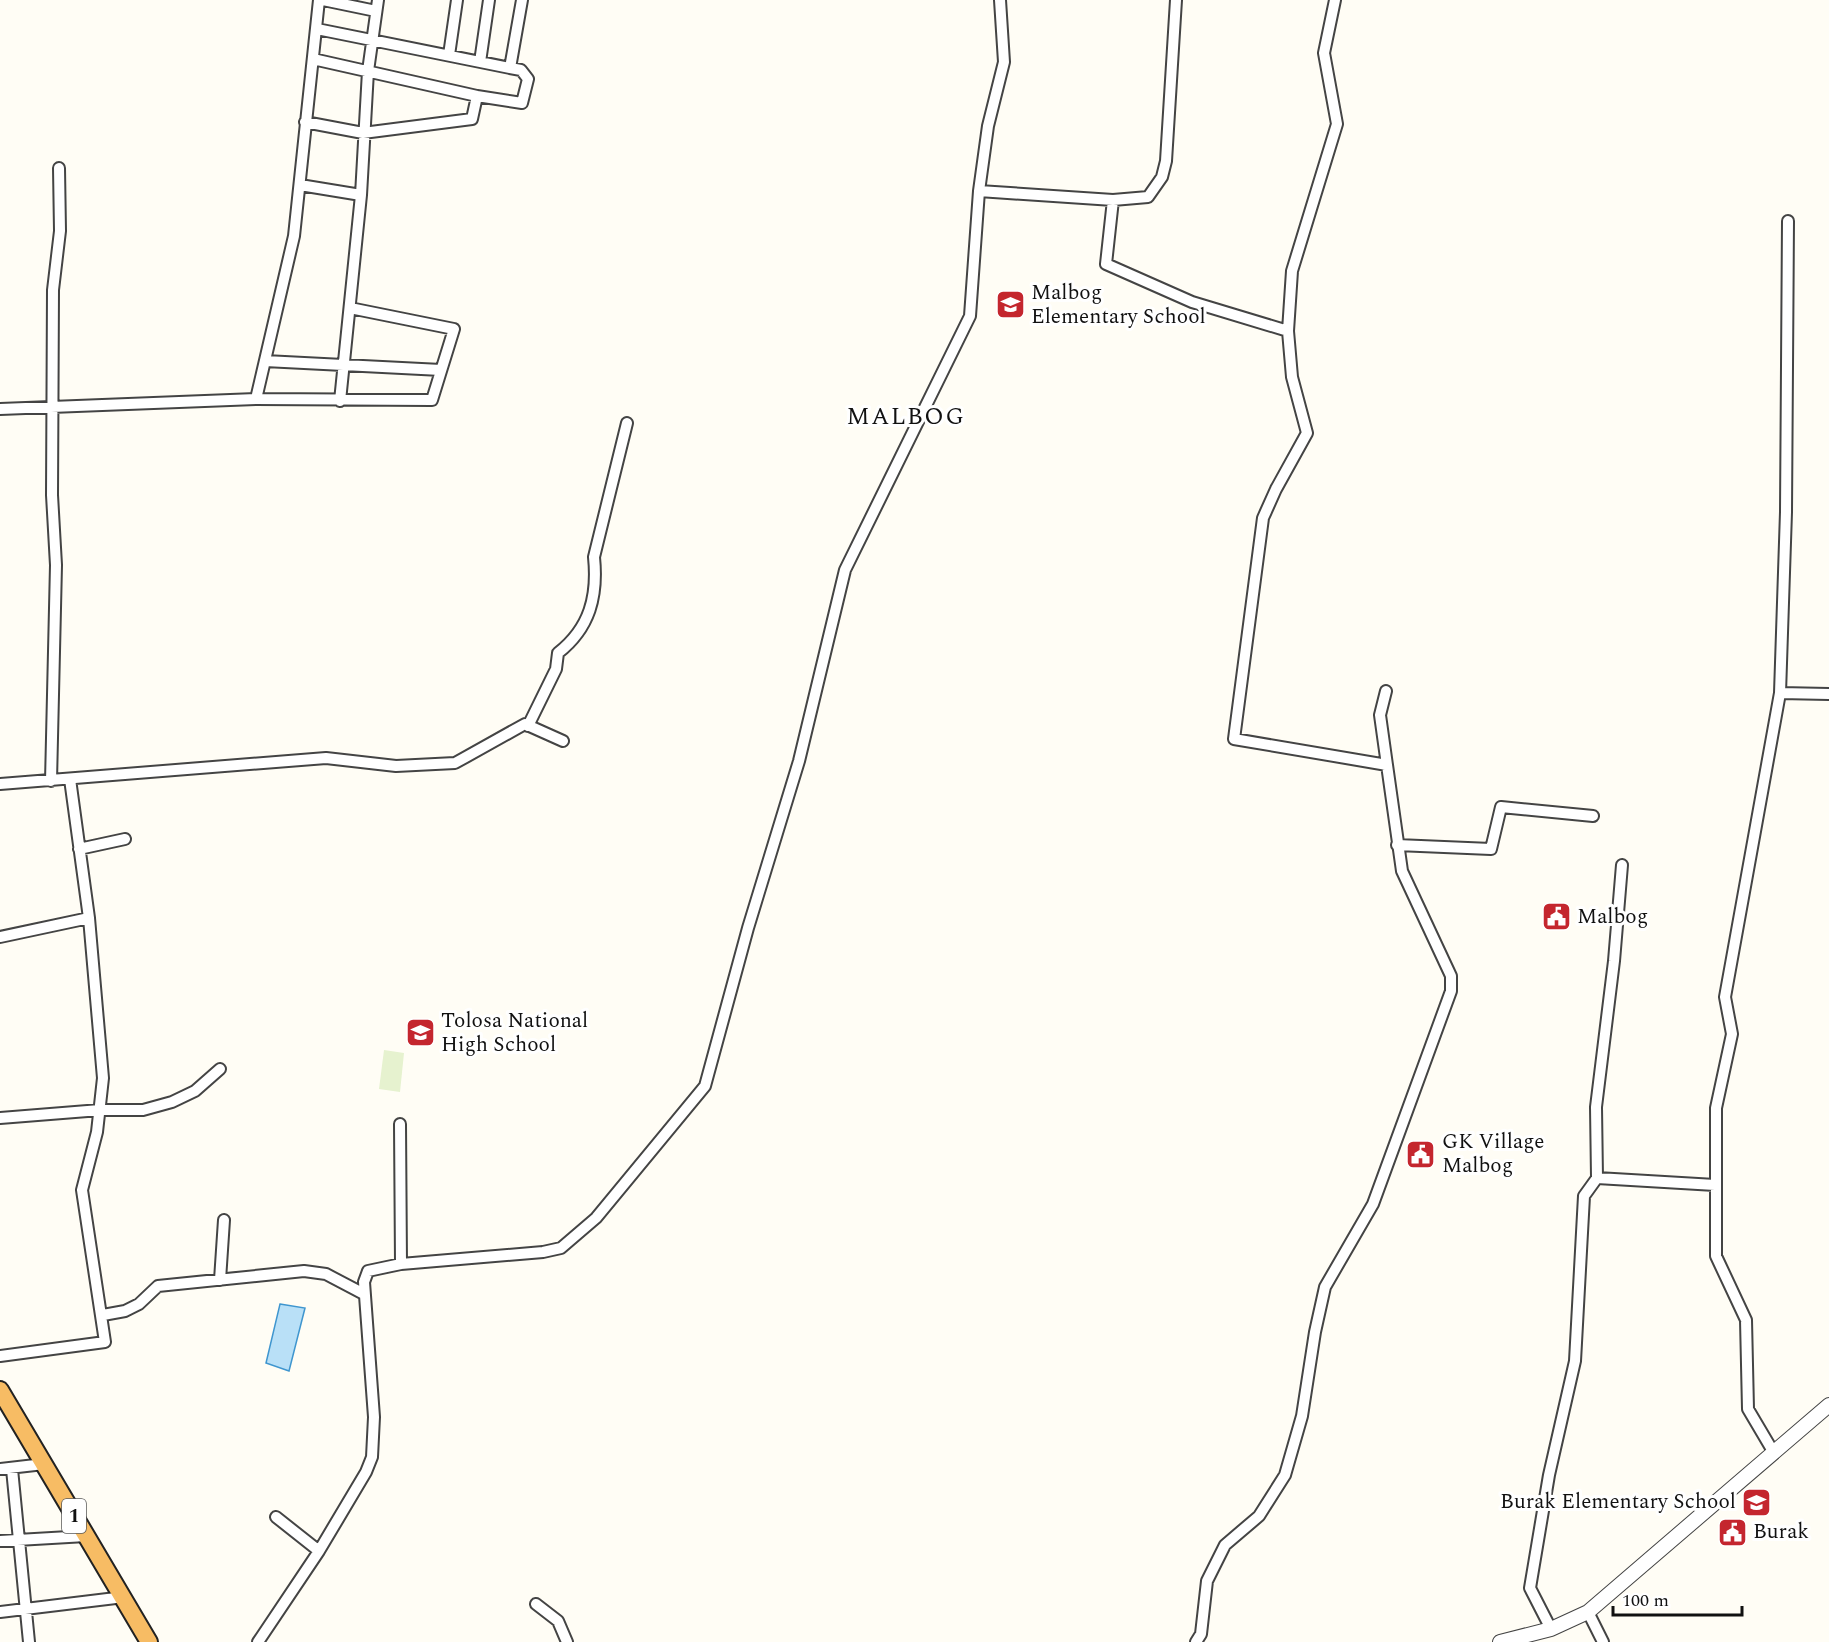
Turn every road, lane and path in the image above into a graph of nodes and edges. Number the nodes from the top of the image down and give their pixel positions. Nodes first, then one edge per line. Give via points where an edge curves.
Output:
1 (321, 0) edge
2 (457, 0) edge
3 (489, 0) edge
4 (522, 0) edge
5 (1000, 0) edge
6 (1176, 0) edge
7 (1335, 0) edge
8 (377, 5) edge
9 (317, 29) junction
10 (371, 39) junction
11 (449, 55) junction
12 (313, 59) junction
13 (480, 62) junction
14 (510, 68) junction
15 (368, 71) junction
16 (477, 96) junction
17 (305, 122) junction
18 (363, 133) junction
19 (59, 168) dead end
20 (300, 185) junction
21 (979, 190) junction
22 (361, 195) junction
23 (1113, 200) junction
24 (1788, 221) dead end
25 (350, 308) junction
26 (1288, 331) junction
27 (265, 361) junction
28 (343, 366) junction
29 (441, 370) junction
30 (256, 399) junction
31 (340, 401) junction
32 (53, 406) junction
33 (0, 409) edge
34 (627, 423) dead end
35 (1386, 691) dead end
36 (1780, 693) junction
37 (1829, 694) edge
38 (528, 726) junction
39 (563, 741) dead end
40 (1387, 765) junction
41 (70, 779) junction
42 (51, 781) junction
43 (0, 784) edge
44 (1593, 816) dead end
45 (125, 839) dead end
46 (1397, 845) junction
47 (80, 849) junction
48 (1622, 865) dead end
49 (89, 918) junction
50 (0, 937) edge
51 (220, 1069) dead end
52 (100, 1110) junction
53 (0, 1118) edge
54 (400, 1124) dead end
55 (1597, 1178) junction
56 (1714, 1185) junction
57 (224, 1220) dead end
58 (401, 1264) junction
59 (220, 1280) junction
60 (364, 1294) junction
61 (103, 1315) junction
62 (0, 1356) edge
63 (0, 1390) edge
64 (1829, 1405) edge
65 (1774, 1453) junction
66 (44, 1464) junction
67 (0, 1469) edge
68 (12, 1469) junction
69 (276, 1517) dead end
70 (86, 1536) junction
71 (17, 1540) junction
72 (0, 1541) edge
73 (319, 1551) junction
74 (123, 1597) junction
75 (536, 1604) dead end
76 (25, 1610) junction
77 (0, 1612) edge
78 (1588, 1612) junction
79 (1551, 1629) junction
80 (29, 1642) edge
81 (149, 1642) edge
82 (258, 1642) edge
83 (567, 1642) edge
84 (1196, 1642) edge
85 (1500, 1642) edge
86 (1603, 1642) edge

1 - 8 street
1 - 9 street
2 - 11 street
3 - 13 street
4 - 14 street
5 - 21 street via 1004,62 988,126
6 - 23 street via 1162,177 1148,197
7 - 26 street via 1324,53 1337,124 1292,272
8 - 10 street
9 - 10 street
9 - 12 street
10 - 11 street
10 - 15 street
11 - 13 street
12 - 15 street
12 - 17 street
13 - 14 street
14 - 16 street via 521,70 528,79 522,103
15 - 16 street
15 - 18 street
16 - 18 street via 472,119
17 - 18 street
17 - 20 street
18 - 22 street
19 - 32 street
20 - 22 street
20 - 27 street via 291,256
21 - 23 street
21 - 58 street via 970,316 845,570 799,761 705,1086 596,1218 561,1248
22 - 25 street
23 - 26 street via 1106,264 1191,302
24 - 36 street
25 - 28 street
25 - 29 street via 454,328
26 - 40 street via 1292,377 1307,433 1263,518 1234,739
27 - 28 street
27 - 30 street
28 - 29 street
28 - 31 street
29 - 31 street via 432,400
30 - 31 street
30 - 32 street
32 - 33 street
32 - 42 street via 56,565
34 - 38 street via 594,556 596,577 584,628 558,653 556,669
35 - 40 street via 1380,715
36 - 37 street
36 - 56 street via 1725,997 1732,1034 1716,1108
38 - 39 street
38 - 41 street via 525,724 455,763 396,766 326,758
40 - 46 street
41 - 42 street
41 - 47 street
42 - 43 street
44 - 46 street via 1501,807 1491,849
45 - 47 street
46 - 84 street via 1402,871 1451,976 1450,991 1373,1204 1325,1287 1302,1416 1285,1475 1259,1516 1225,1545 1207,1581 1201,1634
47 - 49 street
48 - 55 street via 1596,1107
49 - 50 street
49 - 52 street via 103,1078
51 - 52 street via 195,1091 172,1102 143,1110
52 - 53 street
52 - 61 street via 82,1190
54 - 58 street
55 - 56 street
55 - 79 street via 1584,1196 1575,1361 1549,1475 1530,1588
56 - 65 street via 1716,1256 1746,1320 1748,1409
57 - 59 street
58 - 60 street via 369,1271
59 - 60 street via 304,1272 326,1274
59 - 61 street via 158,1286 139,1304
60 - 73 street via 374,1417 372,1457
61 - 62 street via 105,1342
63 - 66 highway, 1
64 - 65 street
65 - 78 street
66 - 68 street
66 - 70 highway, 1
67 - 68 street
68 - 71 street
69 - 73 street
70 - 71 street
70 - 74 highway, 1
71 - 72 street
71 - 76 street
73 - 82 street
74 - 76 street
74 - 81 highway, 1
75 - 83 street via 558,1622
76 - 77 street
76 - 80 street
78 - 79 street
78 - 86 street
79 - 85 street

